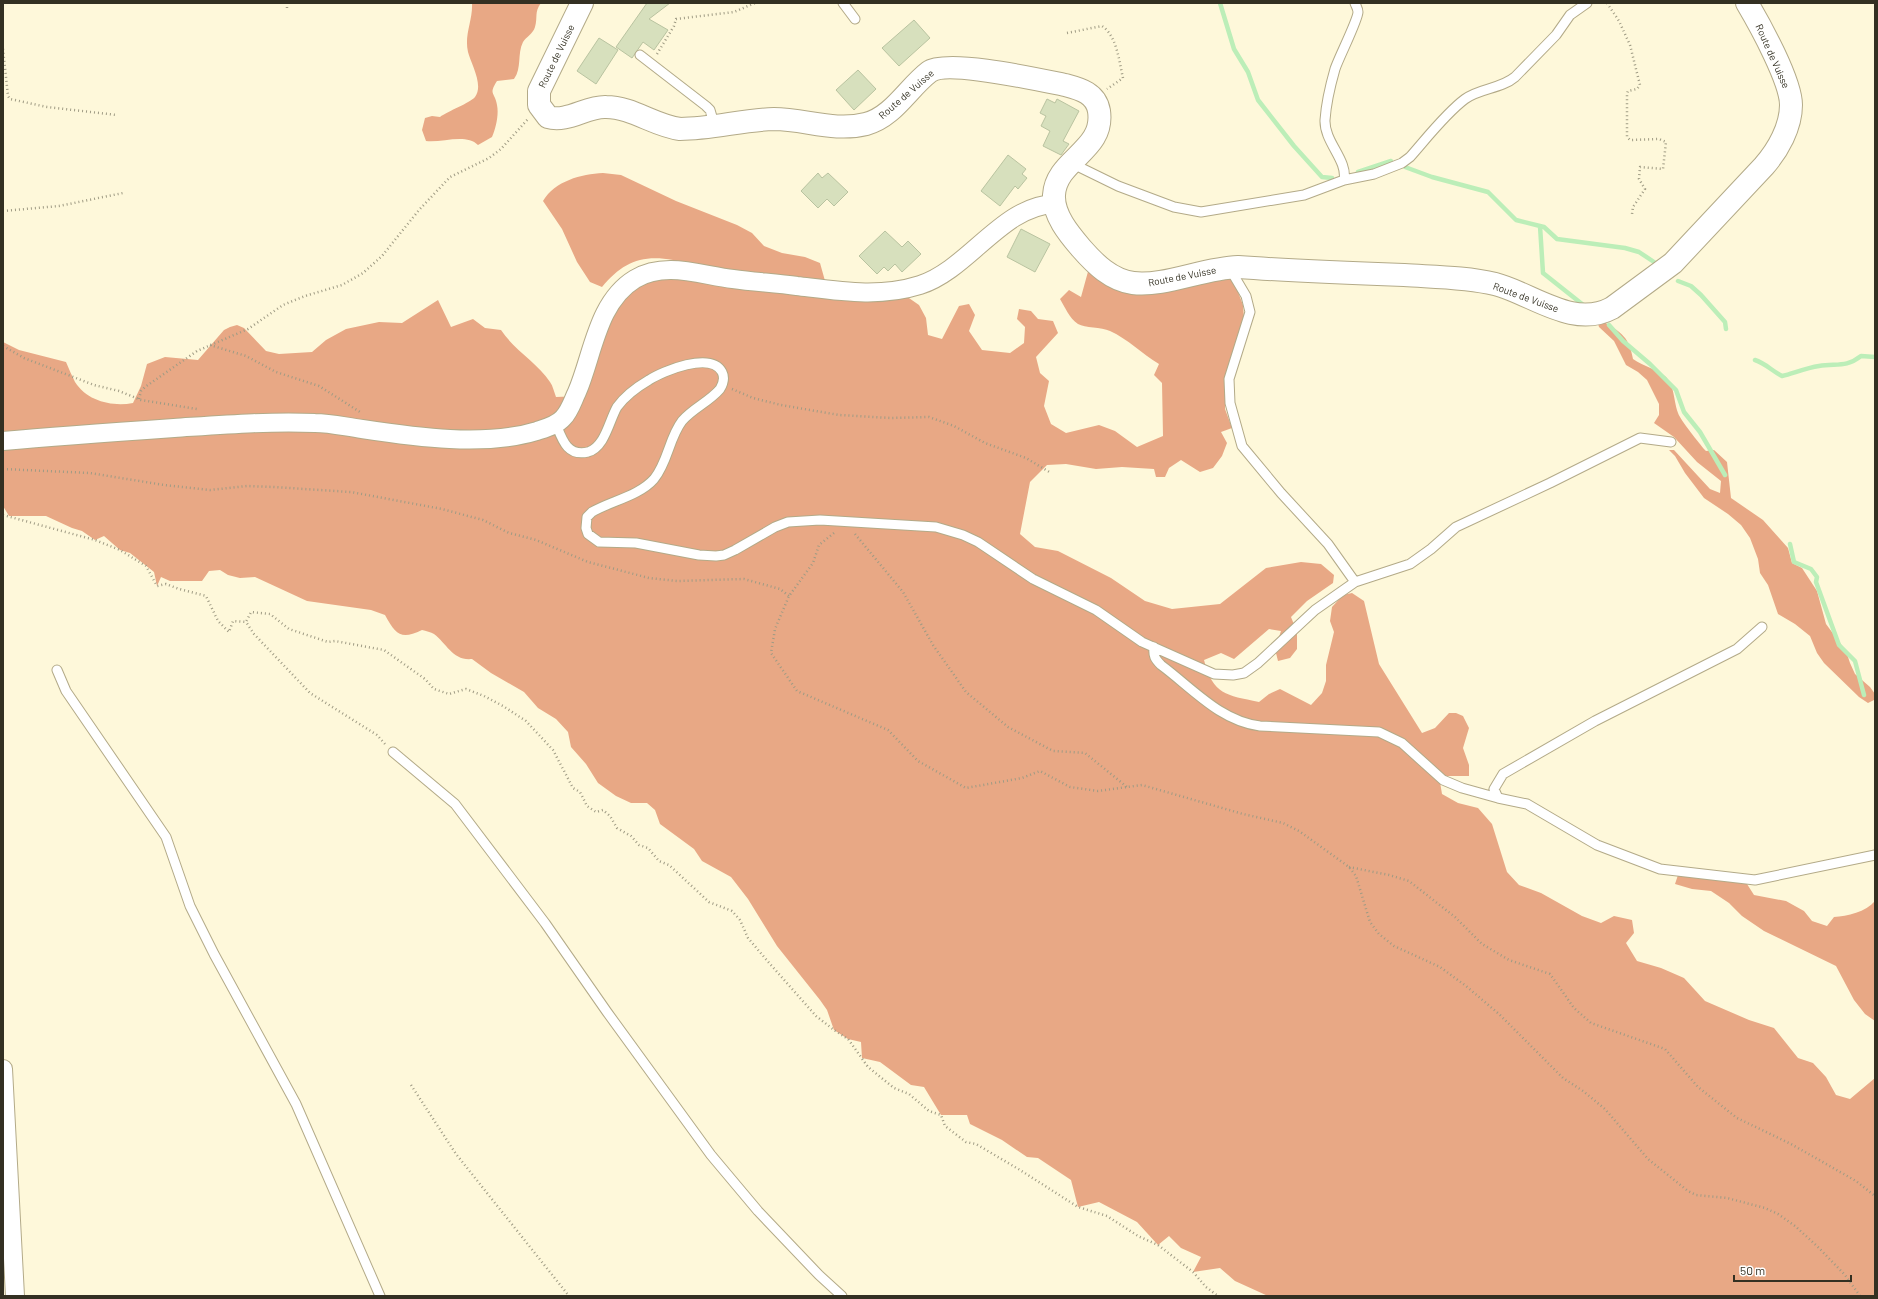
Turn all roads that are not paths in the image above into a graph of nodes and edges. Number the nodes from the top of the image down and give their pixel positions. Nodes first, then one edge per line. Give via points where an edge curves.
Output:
1 (582, 3) edge
2 (843, 3) edge
3 (1356, 3) edge
4 (1587, 3) edge
5 (1747, 3) edge
6 (855, 19) dead end
7 (640, 55) dead end
8 (715, 126) junction
9 (1071, 163) junction
10 (1344, 180) junction
11 (1054, 204) junction
12 (1229, 268) junction
13 (556, 424) junction
14 (3, 440) edge
15 (1671, 442) dead end
16 (1355, 582) junction
17 (1762, 627) dead end
18 (1154, 647) junction
19 (57, 670) dead end
20 (393, 752) road end
21 (1498, 798) junction
22 (1875, 854) edge
23 (3, 1069) edge
24 (15, 1296) edge
25 (380, 1296) edge
26 (842, 1296) edge

1 - 8 street, Route de Vuisse via 542,82 538,95 540,108 546,115 561,118 608,107 624,110 675,129
2 - 6 lane
3 - 10 lane via 1358,13 1335,69 1325,119 1329,141 1341,161
4 - 10 lane via 1570,15 1556,35 1510,82 1465,99 1402,163 1374,174
5 - 12 street, Route de Vuisse via 1768,43 1790,98 1788,121 1777,149 1673,263 1606,311 1592,315 1576,315 1501,286 1468,280 1372,273
7 - 8 lane via 706,106 710,110
8 - 9 street, Route de Vuisse via 774,119 834,127 867,124 888,112 930,71 941,67 962,68 1065,85 1081,89 1094,98 1098,109 1098,129 1092,142
9 - 10 lane via 1118,186 1174,208 1201,212 1304,195
9 - 11 street via 1056,183
11 - 12 street, Route de Vuisse via 1066,228 1088,256 1104,270 1122,280 1148,283
11 - 13 street via 1034,208 1010,221 943,274 920,285 892,291 849,292 676,270 646,273 626,285 610,304 569,410
12 - 16 lane via 1246,296 1250,312 1229,380 1230,404 1242,446 1328,544
13 - 14 street via 524,434 480,438 419,437 327,424 280,422
13 - 18 lane via 568,449 581,453 588,451 600,442 624,399 649,379 686,364 712,364 722,372 723,385 716,394 682,421 659,470 648,485 592,512 588,518 588,534 599,542 636,543 716,556 735,550 788,522 820,520 936,527 978,542 1033,579 1096,610 1133,636
15 - 16 lane via 1640,438 1456,526 1431,550 1410,564
16 - 18 lane via 1315,610 1258,663 1240,674 1214,674
17 - 21 lane via 1737,649 1595,721 1503,774 1494,789
18 - 21 lane via 1153,653 1161,665 1217,710 1241,722 1260,726 1379,732 1402,743 1443,780
19 - 25 lane via 66,692 166,837 190,906 296,1104
20 - 26 lane via 455,804 545,923 711,1155 758,1211
21 - 22 lane via 1527,804 1597,845 1660,869 1755,880
23 - 24 street

